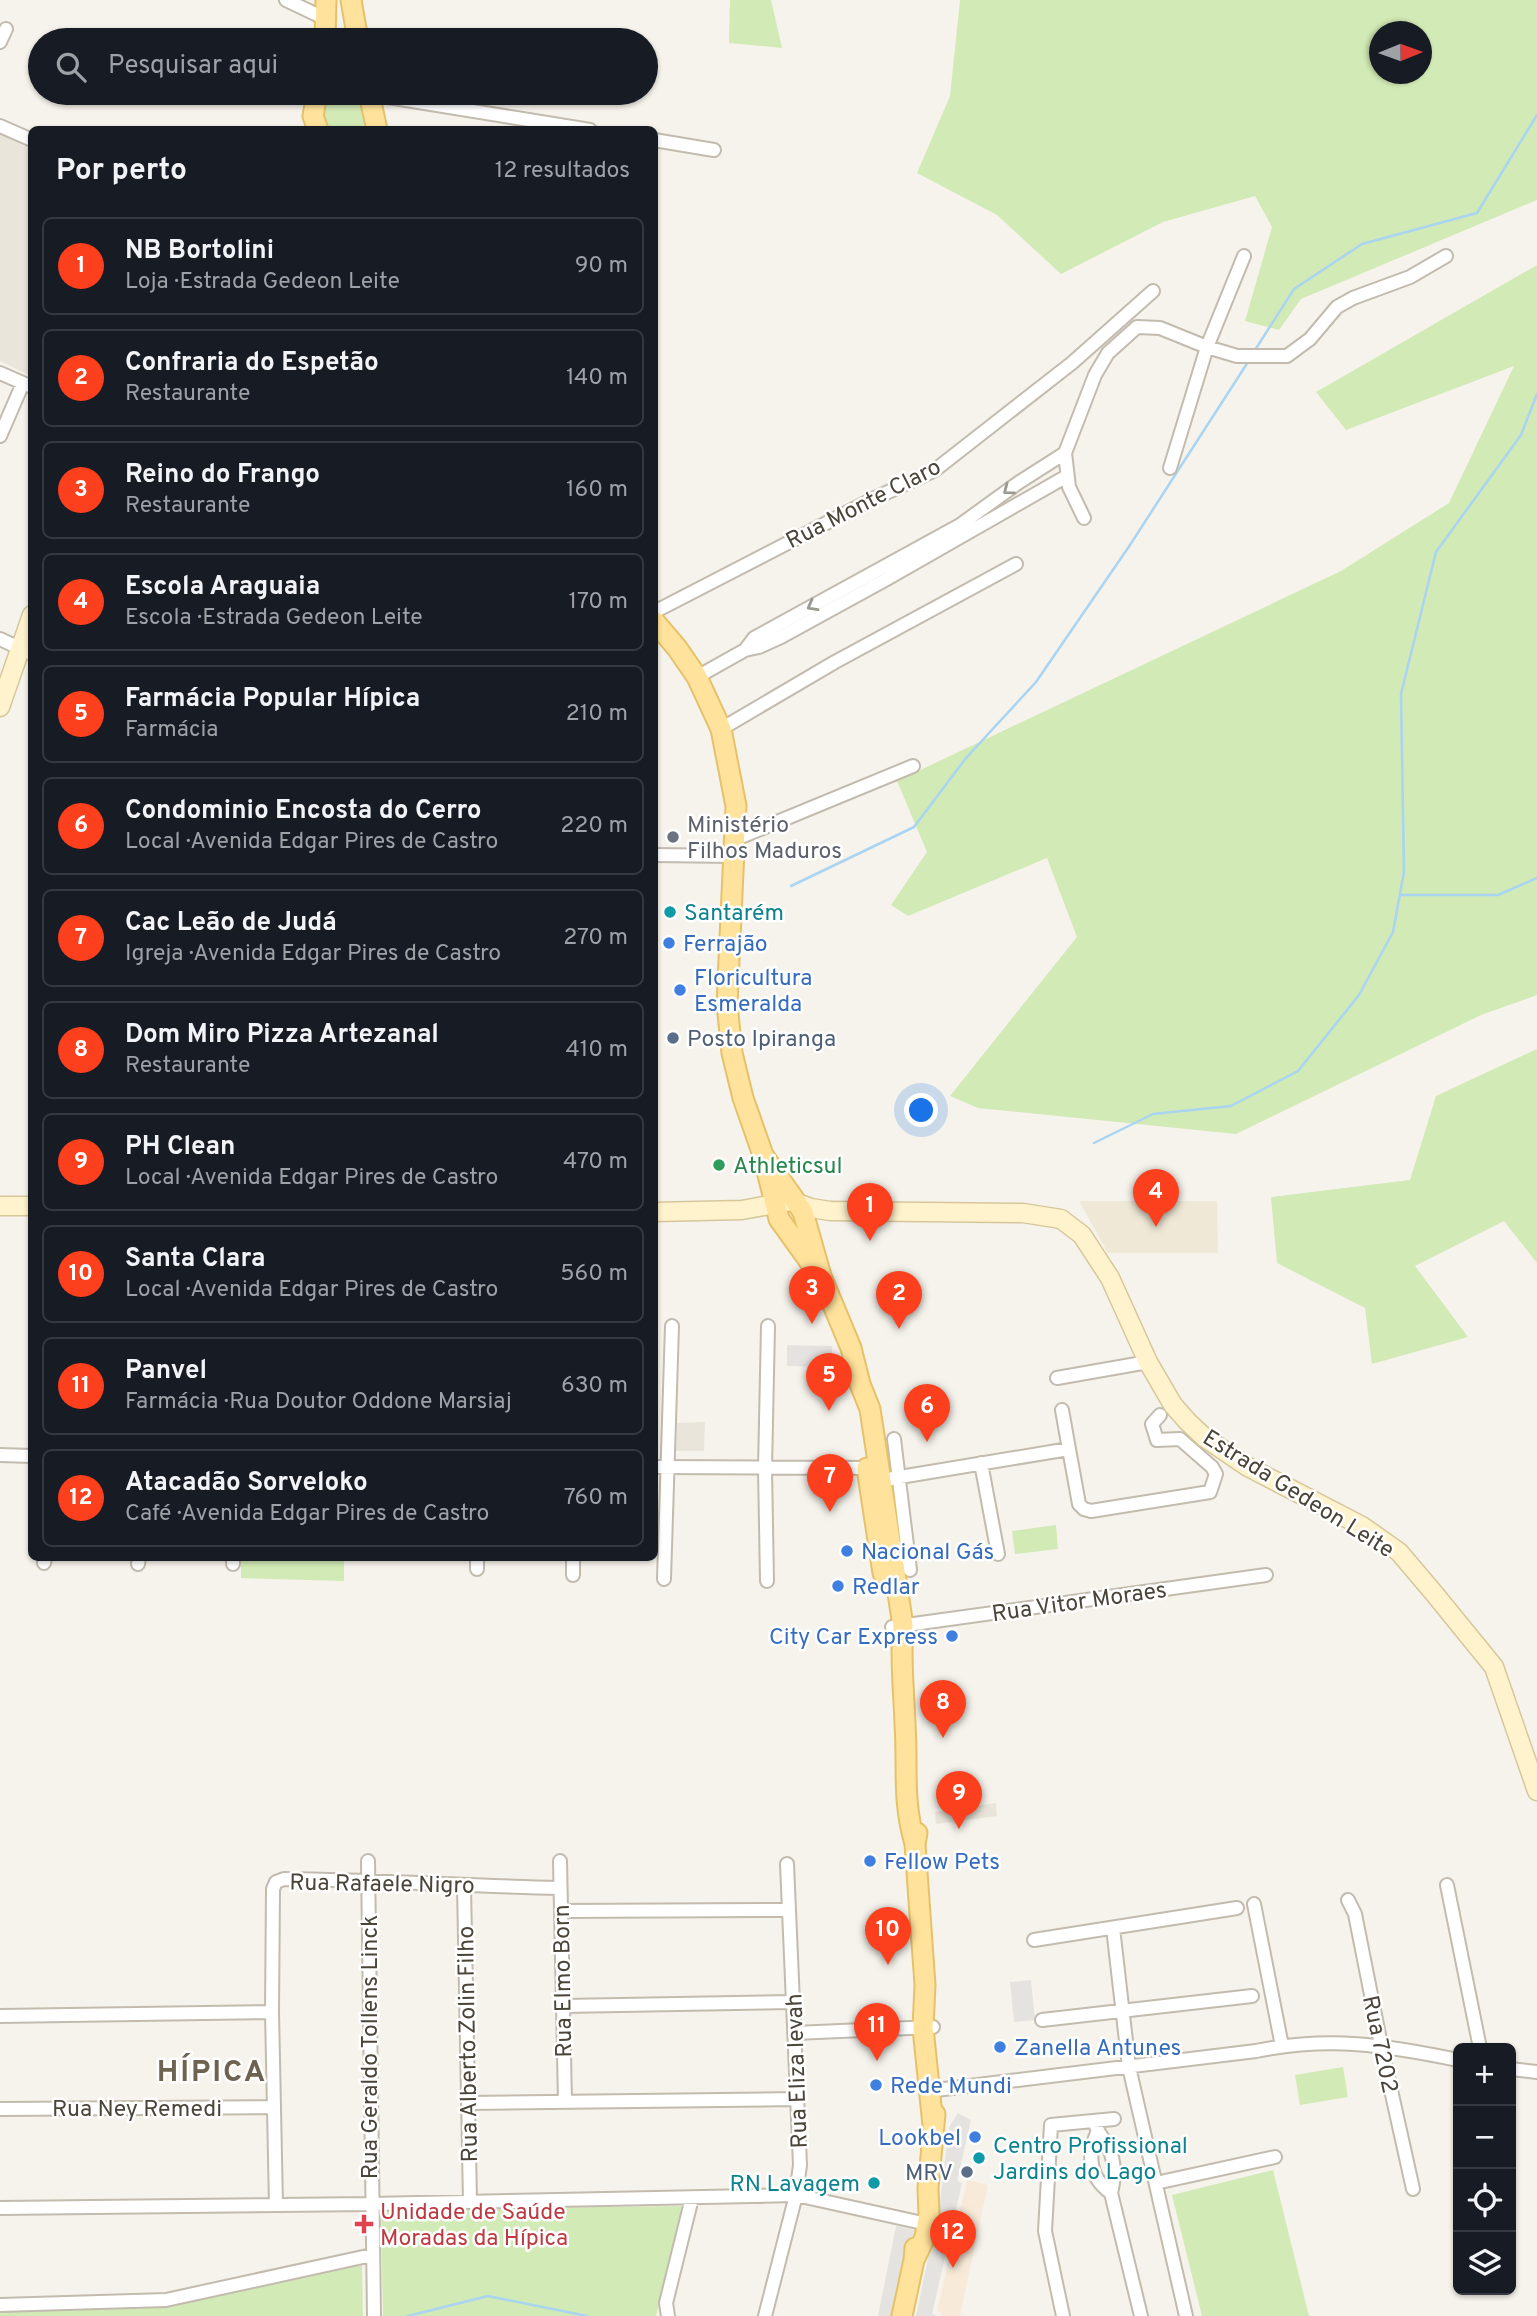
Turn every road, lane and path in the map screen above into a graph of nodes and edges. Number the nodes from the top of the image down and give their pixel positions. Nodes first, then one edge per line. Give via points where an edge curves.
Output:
1 (286, 0) edge
2 (351, 0) edge
3 (326, 9) edge
4 (325, 28) edge
5 (356, 28) edge
6 (6, 29) dead end
7 (0, 42) edge
8 (314, 105) edge
9 (316, 105) edge
10 (371, 105) edge
11 (371, 105) edge
12 (423, 105) edge
13 (0, 126) edge
14 (305, 126) edge
15 (317, 126) edge
16 (370, 126) edge
17 (376, 126) edge
18 (563, 126) edge
19 (28, 138) edge
20 (658, 141) edge
21 (714, 150) dead end
22 (1244, 256) dead end
23 (1446, 256) dead end
24 (1153, 291) dead end
25 (1207, 347) junction
26 (0, 373) edge
27 (27, 385) edge
28 (0, 436) edge
29 (1065, 453) junction
30 (1170, 468) dead end
31 (1067, 476) junction
32 (1084, 518) dead end
33 (1016, 564) dead end
34 (883, 574) junction
35 (658, 610) edge
36 (658, 626) edge
37 (0, 639) edge
38 (26, 651) edge
39 (697, 677) junction
40 (0, 707) edge
41 (722, 729) junction
42 (913, 766) dead end
43 (736, 847) junction
44 (658, 855) edge
45 (763, 1155) junction
46 (798, 1203) junction
47 (775, 1205) junction
48 (0, 1206) edge
49 (28, 1206) edge
50 (742, 1210) junction
51 (830, 1211) junction
52 (658, 1212) edge
53 (807, 1224) junction
54 (783, 1228) junction
55 (821, 1276) junction
56 (673, 1326) dead end
57 (768, 1326) dead end
58 (1147, 1362) junction
59 (1056, 1378) dead end
60 (1062, 1410) dead end
61 (1160, 1415) dead end
62 (894, 1439) dead end
63 (1069, 1449) junction
64 (0, 1455) edge
65 (28, 1456) edge
66 (981, 1463) junction
67 (661, 1467) edge
68 (765, 1469) junction
69 (882, 1474) junction
70 (998, 1554) dead end
71 (573, 1561) edge
72 (910, 1570) dead end
73 (573, 1575) dead end
74 (1266, 1576) dead end
75 (664, 1579) dead end
76 (766, 1581) dead end
77 (897, 1626) junction
78 (1537, 1791) edge
79 (368, 1861) dead end
80 (560, 1861) dead end
81 (787, 1864) dead end
82 (368, 1880) junction
83 (1447, 1885) dead end
84 (464, 1886) junction
85 (560, 1888) junction
86 (1348, 1900) dead end
87 (1255, 1904) dead end
88 (1237, 1908) dead end
89 (789, 1910) junction
90 (561, 1911) junction
91 (1113, 1928) junction
92 (1034, 1940) dead end
93 (1252, 1996) dead end
94 (793, 2002) junction
95 (563, 2006) junction
96 (1122, 2011) junction
97 (272, 2012) junction
98 (0, 2016) edge
99 (1042, 2020) dead end
100 (928, 2028) junction
101 (794, 2033) junction
102 (1479, 2043) edge
103 (1381, 2045) junction
104 (1282, 2046) junction
105 (1453, 2059) edge
106 (1129, 2067) junction
107 (1516, 2070) edge
108 (1537, 2072) edge
109 (933, 2090) junction
110 (797, 2099) junction
111 (565, 2102) junction
112 (468, 2103) junction
113 (274, 2108) junction
114 (0, 2109) edge
115 (1114, 2119) dead end
116 (1096, 2127) junction
117 (1275, 2157) dead end
118 (1156, 2183) junction
119 (1413, 2189) dead end
120 (1111, 2193) junction
121 (796, 2195) junction
122 (692, 2198) junction
123 (470, 2202) junction
124 (371, 2204) junction
125 (276, 2205) junction
126 (0, 2208) edge
127 (922, 2223) junction
128 (372, 2255) junction
129 (0, 2305) edge
130 (374, 2309) edge
131 (1181, 2315) edge
132 (668, 2316) edge
133 (765, 2316) edge
134 (902, 2316) edge
135 (1063, 2316) edge
136 (1141, 2316) edge

1 - 3 street
2 - 5 main road
3 - 4 main road
6 - 7 street
8 - 14 main road
9 - 15 main road
10 - 16 main road
11 - 17 main road
12 - 18 street
13 - 19 street
20 - 21 street
22 - 25 street
23 - 25 street via 1410,277 1337,307 1310,339 1287,356 1237,356
24 - 35 street, Rua Monte Claro via 1072,363 935,470
25 - 29 street via 1160,328 1137,327 1108,353 1095,375
25 - 30 street
26 - 27 street
27 - 28 street
29 - 31 street
29 -> 34 street
31 - 32 street
31 - 34 street
33 - 41 street
34 - 39 street via 781,637 745,650
36 - 39 main road
37 - 38 street
38 - 40 main road
39 - 41 main road
41 - 43 main road via 736,806
42 - 43 street
43 - 44 street
43 - 45 main road via 727,1004 743,1098
45 - 46 main road
45 - 47 main road
46 - 47 main road, Estrada Gedeon Leite
46 - 51 main road, Estrada Gedeon Leite
46 - 53 main road
47 - 50 main road, Estrada Gedeon Leite
47 - 54 main road
48 - 49 main road
50 - 52 main road, Estrada Gedeon Leite
50 - 54 main road, Estrada Gedeon Leite
51 - 53 main road
51 - 58 main road, Estrada Gedeon Leite via 1023,1213 1061,1219 1082,1235 1097,1255
53 - 54 main road
53 - 55 main road
54 - 55 main road
55 - 69 main road via 851,1348 860,1384 859,1412
56 - 67 street
57 - 68 street
58 - 59 street
58 - 78 main road, Estrada Gedeon Leite via 1173,1405 1204,1437 1248,1467 1362,1526 1399,1552 1494,1667
60 - 63 street
61 - 63 street via 1152,1424 1155,1437 1180,1438 1212,1467 1216,1474 1210,1492 1084,1509 1079,1504
62 - 69 street
63 - 66 street
64 - 65 street
66 - 69 street
66 - 70 street
67 - 68 street
67 - 75 street
68 - 69 street
68 - 76 street
69 - 72 street
69 - 77 main road via 875,1532
71 - 73 street
74 - 77 street, Rua Vitor Moraes
77 - 100 main road via 910,1769 907,1816 915,1844
79 - 82 street, Rua Geraldo Tollens Linck
80 - 85 street, Rua Elmo Born
81 - 89 street, Rua Eliza Ievah
82 - 84 street, Rua Rafaele Nigro
82 - 97 street, Rua Rafaele Nigro via 276,1882
82 - 124 street, Rua Geraldo Tollens Linck
83 - 102 street
84 - 85 street, Rua Rafaele Nigro
84 - 112 street, Rua Alberto Zolin Filho
85 - 90 street, Rua Elmo Born
86 - 103 street, Rua 7202 via 1355,1914
87 - 104 street
88 - 91 street
89 - 90 street
89 - 94 street, Rua Eliza Ievah
90 - 95 street, Rua Elmo Born
91 - 92 street
91 - 96 street
93 - 96 street
94 - 95 street
94 - 101 street, Rua Eliza Ievah
95 - 111 street, Rua Elmo Born
96 - 99 street
96 - 106 street
97 - 98 street
97 - 113 street, Rua Rafaele Nigro
100 - 101 street
100 - 109 main road
101 - 110 street, Rua Eliza Ievah
103 - 104 street
103 - 105 street
103 - 119 street, Rua 7202
104 - 106 street
106 - 109 street
106 - 118 street
107 - 108 street
109 - 127 main road
110 - 111 street
110 - 121 street, Rua Eliza Ievah via 800,2165
111 - 112 street
112 - 123 street, Rua Alberto Zolin Filho
113 - 114 street, Rua Ney Remedi
113 - 125 street, Rua Rafaele Nigro
115 - 116 street
116 - 120 street via 1114,2161
116 - 120 street via 1090,2162 1095,2176
116 - 135 street via 1051,2125 1045,2231
117 - 118 street
118 - 131 street
120 - 136 street
121 - 122 street
121 - 127 street
121 - 133 street, Rua Eliza Ievah
122 - 123 street
122 - 132 street via 666,2303
123 - 124 street
124 - 125 street
124 - 128 street, Rua Geraldo Tollens Linck
125 - 126 street
127 - 134 main road
128 - 129 street via 166,2300
128 - 130 street, Rua Geraldo Tollens Linck

